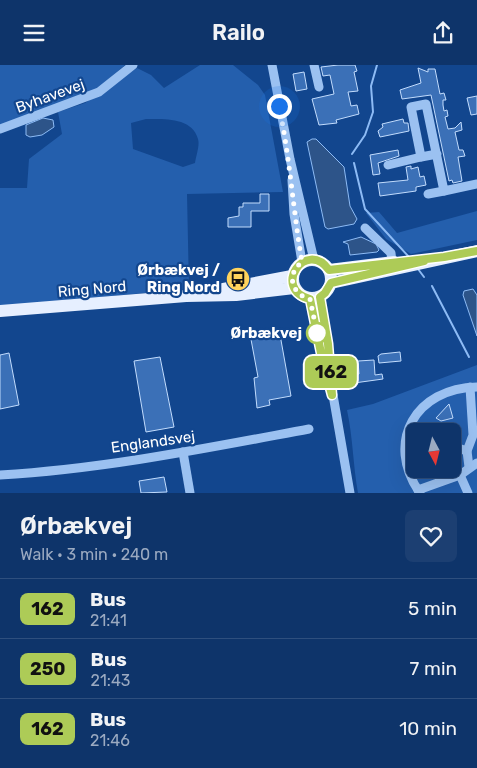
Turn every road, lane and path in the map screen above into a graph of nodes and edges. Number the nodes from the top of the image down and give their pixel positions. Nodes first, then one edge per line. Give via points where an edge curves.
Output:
1 (133, 65) edge
2 (273, 65) edge
3 (314, 65) edge
4 (319, 87) dead end
5 (0, 129) edge
6 (437, 154) junction
7 (421, 157) junction
8 (388, 165) dead end
9 (477, 184) edge
10 (444, 191) junction
11 (428, 194) dead end
12 (365, 228) dead end
13 (477, 251) edge
14 (444, 257) junction
15 (308, 261) junction
16 (392, 262) junction
17 (330, 276) junction
18 (293, 282) junction
19 (315, 298) junction
20 (0, 311) edge
21 (473, 387) edge
22 (309, 429) dead end
23 (461, 449) edge
24 (467, 451) junction
25 (183, 452) junction
26 (473, 465) edge
27 (461, 474) edge
28 (0, 475) edge
29 (461, 477) edge
30 (453, 478) edge
31 (419, 492) edge
32 (190, 493) edge
33 (350, 493) edge
34 (468, 493) edge

1 - 5 street, Byhavevej via 108,87 90,96
2 - 15 street
3 - 4 street
6 - 7 street
6 - 7 street via 426,103 411,107
6 - 10 street
7 - 8 street
9 - 10 street
10 - 11 street
12 - 16 street via 391,253
13 - 14 main road
14 - 16 main road
14 - 17 main road
15 - 17 main road via 320,261
15 - 18 main road via 298,265
16 - 17 main road
17 - 19 main road via 325,293
18 - 19 main road via 298,293
18 - 20 main road, Ring Nord via 236,295
19 - 33 street via 328,344 332,395
21 - 24 street via 472,444
21 - 31 street via 442,393 424,405 411,422 404,450 408,471
22 - 25 street, Englandsvej
23 - 24 street
24 - 26 street
25 - 28 street, Englandsvej
25 - 32 street
26 - 27 street
29 - 34 street
30 - 31 street

